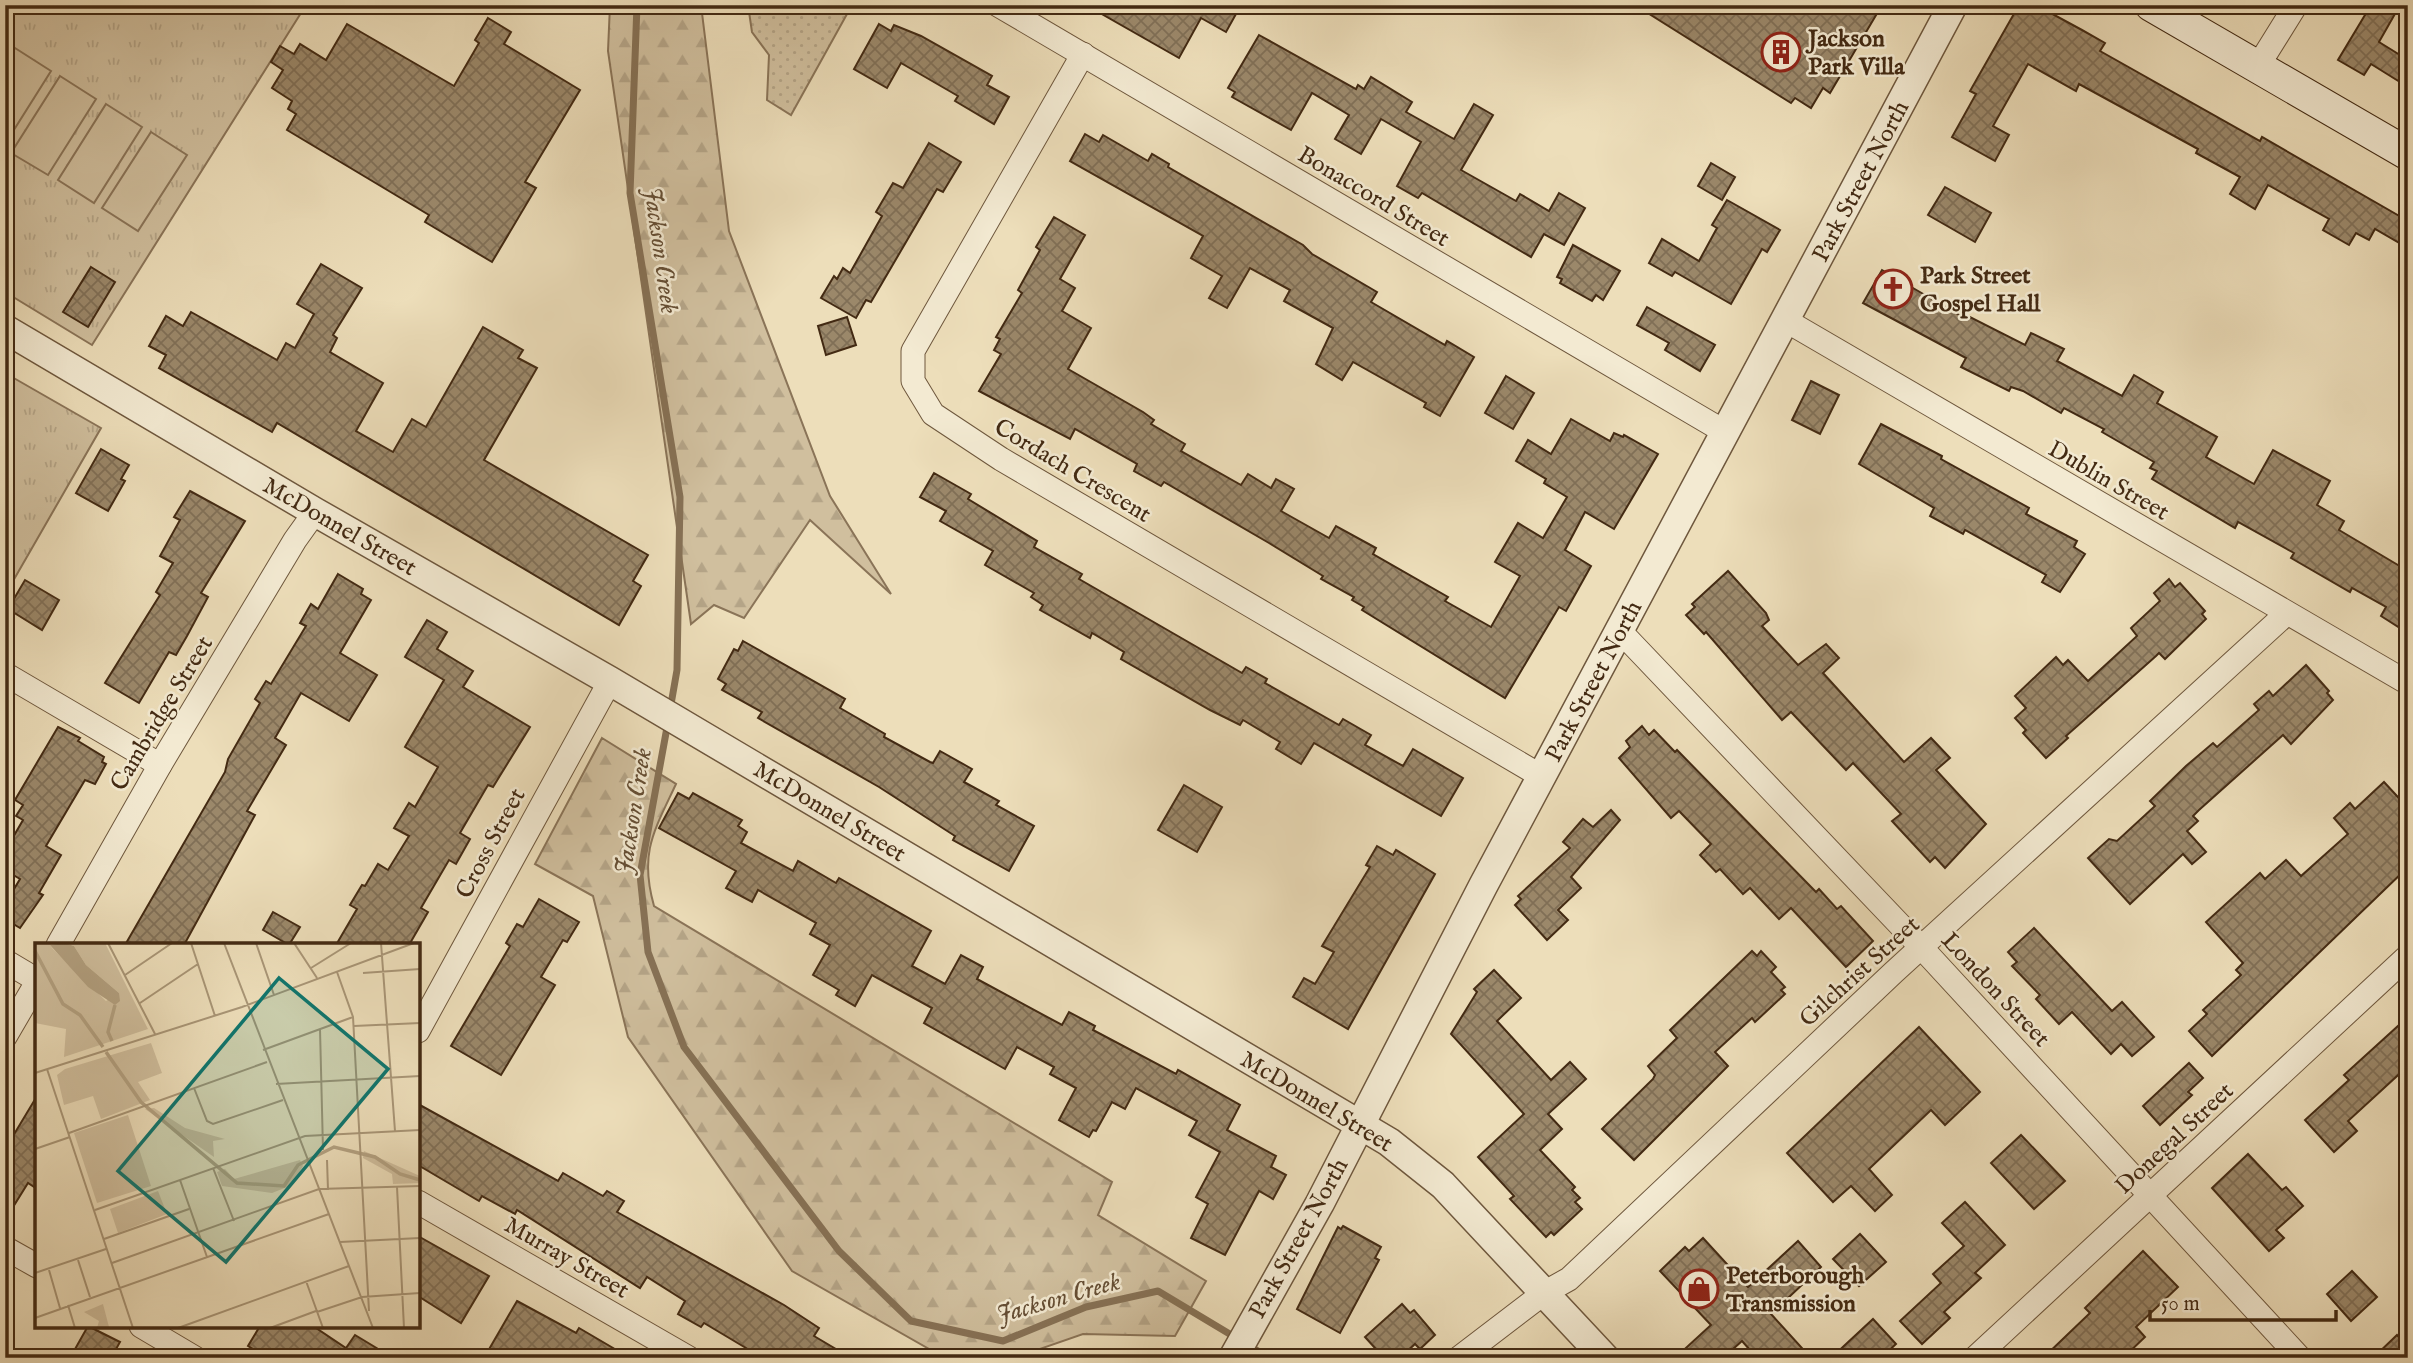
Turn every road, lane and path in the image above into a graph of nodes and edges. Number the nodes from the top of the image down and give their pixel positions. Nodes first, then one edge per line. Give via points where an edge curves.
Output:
1 (998, 5) edge
2 (1953, 5) edge
3 (2151, 5) edge
4 (2296, 5) edge
5 (1083, 54) junction
6 (2258, 66) junction
7 (2408, 154) edge
8 (1785, 320) junction
9 (5, 329) edge
10 (1725, 432) junction
11 (315, 512) junction
12 (2286, 614) junction
13 (1620, 631) junction
14 (5, 674) edge
15 (610, 681) junction
16 (2408, 684) edge
17 (160, 765) junction
18 (1541, 776) junction
19 (59, 943) edge
20 (1921, 947) junction
21 (2408, 956) edge
22 (5, 961) edge
23 (35, 980) edge
24 (35, 984) edge
25 (420, 1027) edge
26 (5, 1037) edge
27 (1358, 1124) junction
28 (2151, 1195) junction
29 (420, 1203) edge
30 (5, 1248) edge
31 (35, 1265) edge
32 (1544, 1293) junction
33 (144, 1328) edge
34 (1234, 1356) edge
35 (195, 1358) edge
36 (689, 1358) edge
37 (1459, 1358) edge
38 (1605, 1358) edge
39 (1975, 1358) edge
40 (2300, 1358) edge

1 - 5 street, Bonaccord Street
2 - 8 street, Park Street North
3 - 6 main road
4 - 6 street
5 - 10 street, Bonaccord Street
5 - 18 street, Cordach Crescent via 913,351 913,381 933,414 1001,460
6 - 7 main road
8 - 10 street, Park Street North
8 - 12 street, Dublin Street
9 - 11 street, McDonnel Street
10 - 13 street, Park Street North
11 - 15 street, McDonnel Street
11 - 17 street, Cambridge Street
12 - 16 street, Dublin Street
12 - 20 street, Gilchrist Street
13 - 18 street, Park Street North
13 - 20 street, London Street
14 - 17 street
15 - 25 street, Cross Street
15 - 27 street, McDonnel Street
17 - 19 street, Cambridge Street
18 - 27 street, Park Street North
20 - 28 street, London Street
20 - 32 street, Gilchrist Street via 1569,1279
21 - 28 street, Donegal Street
22 - 23 street
24 - 26 street
27 - 32 street, McDonnel Street via 1434,1177
27 - 34 street, Park Street North via 1320,1203
28 - 39 street, Donegal Street
28 - 40 street, London Street
29 - 36 street, Murray Street
30 - 31 street
32 - 37 street, Gilchrist Street
32 - 38 street, McDonnel Street
33 - 35 street

